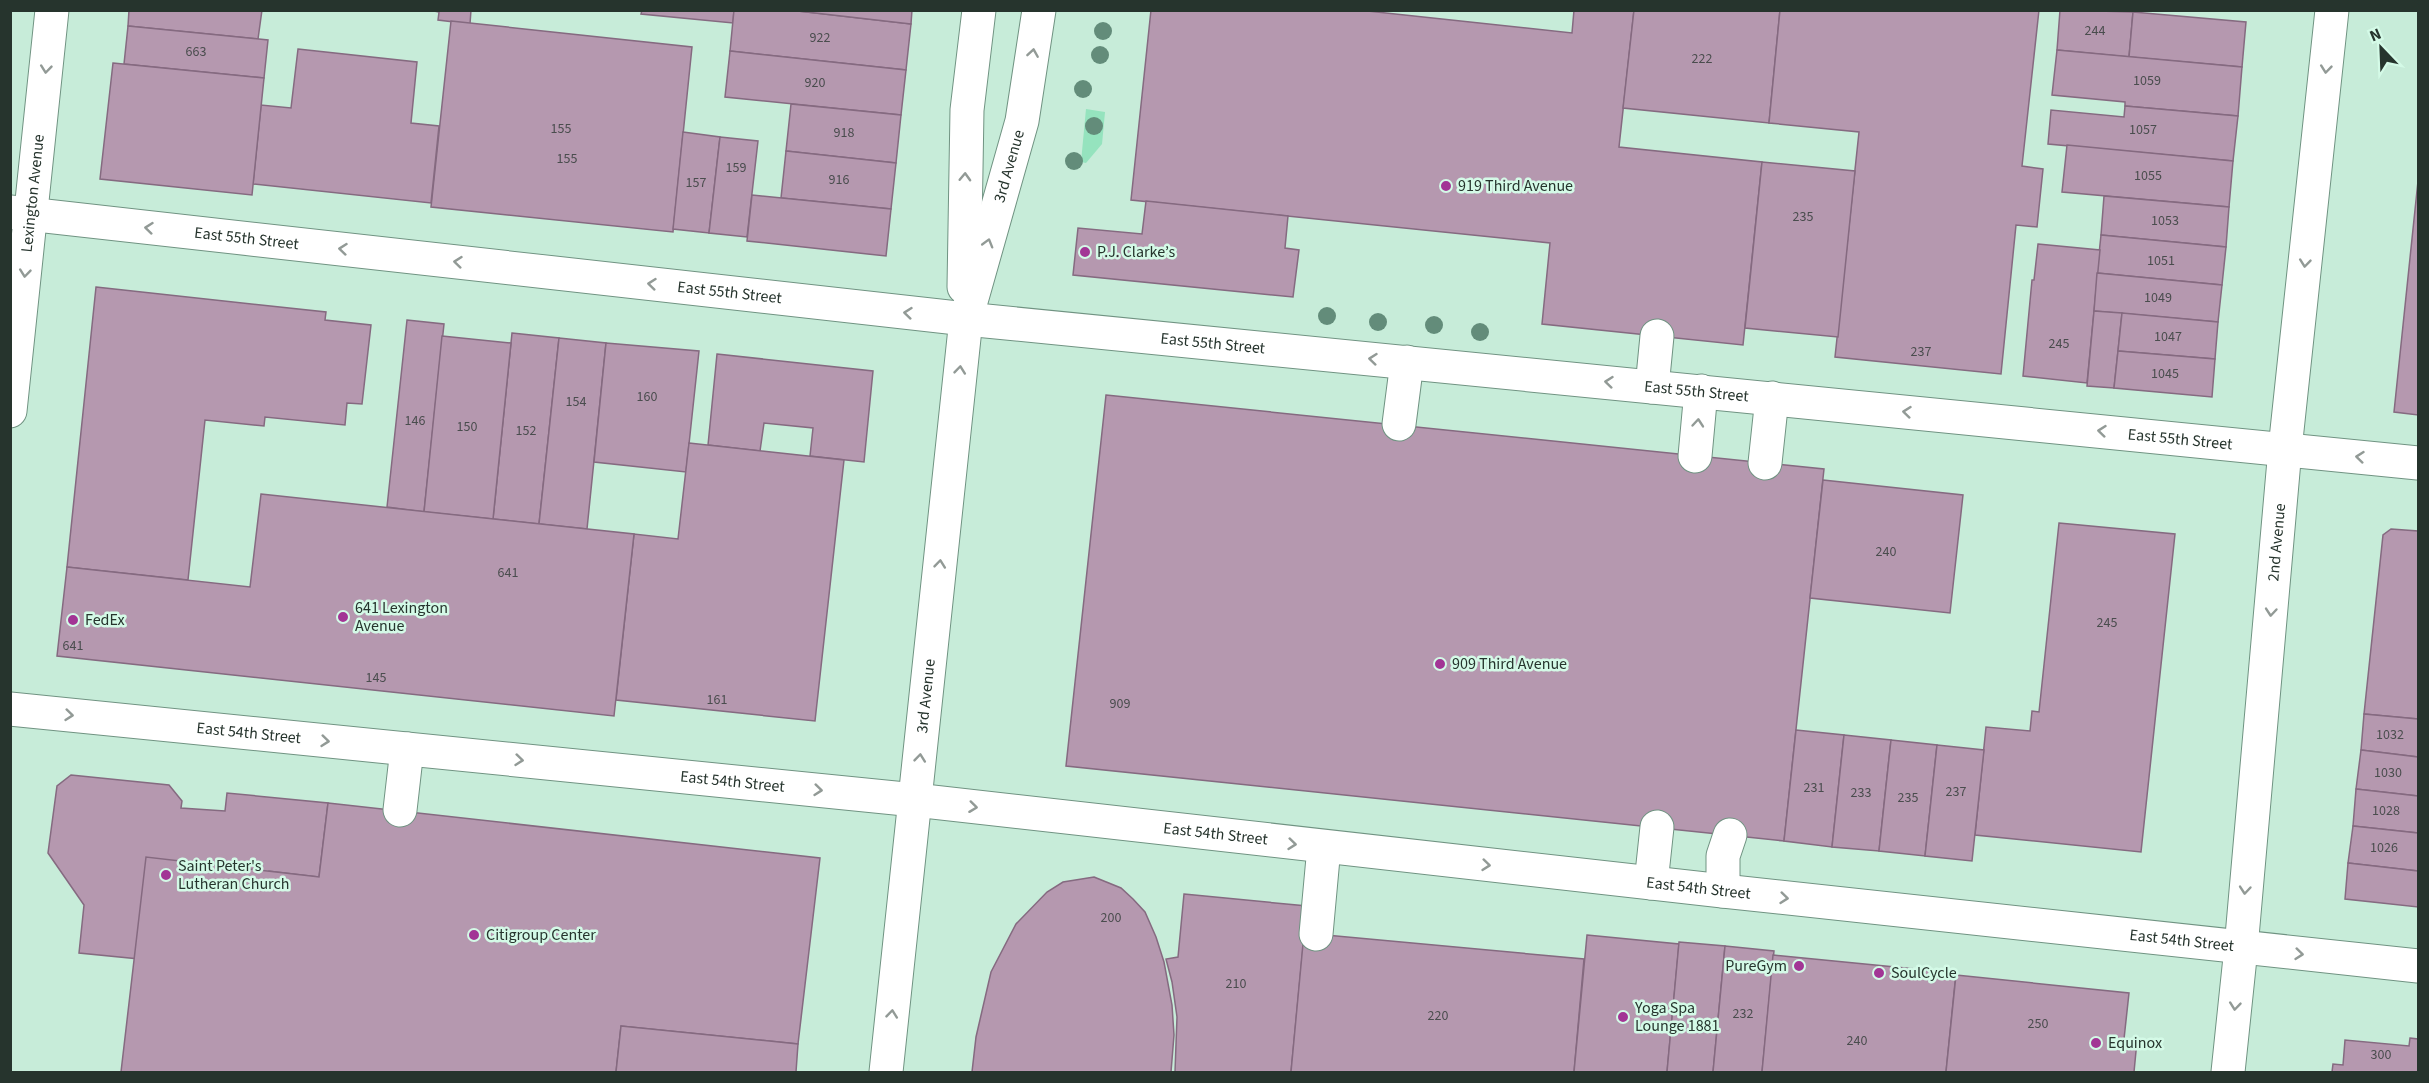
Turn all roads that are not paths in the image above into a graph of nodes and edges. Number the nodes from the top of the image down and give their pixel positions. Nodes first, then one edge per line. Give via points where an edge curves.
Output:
1 (52, 10) edge
2 (979, 10) edge
3 (1040, 10) edge
4 (2332, 10) edge
5 (21, 213) edge
6 (966, 319) junction
7 (1658, 336) dead end
8 (1407, 363) junction
9 (1652, 387) junction
10 (1701, 391) junction
11 (1772, 398) junction
12 (10, 411) edge
13 (1399, 424) dead end
14 (2285, 449) junction
15 (1695, 456) dead end
16 (1765, 463) dead end
17 (2418, 463) edge
18 (10, 710) edge
19 (407, 749) junction
20 (915, 800) junction
21 (400, 810) dead end
22 (1657, 828) dead end
23 (1730, 835) dead end
24 (1324, 847) junction
25 (1651, 883) junction
26 (1723, 891) junction
27 (1316, 934) dead end
28 (2241, 948) junction
29 (2418, 966) edge
30 (886, 1072) edge
31 (2228, 1072) edge

1 -> 5 main road, Lexington Avenue
6 -> 2 main road, 3rd Avenue via 963,272 967,110
6 -> 3 main road, 3rd Avenue via 1022,121
4 -> 14 main road, 2nd Avenue
6 -> 5 main road, East 55th Street
5 -> 12 main road, Lexington Avenue
8 -> 6 main road, East 55th Street
20 -> 6 main road, 3rd Avenue
7 - 9 main road
9 -> 8 main road, East 55th Street
8 - 13 main road
9 - 10 main road, East 55th Street
10 - 11 main road, East 55th Street
15 -> 10 main road
14 -> 11 main road, East 55th Street
11 - 16 main road
17 -> 14 main road, East 55th Street
14 -> 28 main road, 2nd Avenue
18 -> 19 main road, East 54th Street
19 -> 20 main road, East 54th Street
19 - 21 main road
20 -> 24 main road, East 54th Street
30 -> 20 main road, 3rd Avenue
22 - 25 main road
23 - 26 main road via 1723,856
24 -> 25 main road, East 54th Street
24 - 27 main road
25 - 26 main road, East 54th Street
26 -> 28 main road, East 54th Street
28 -> 29 main road, East 54th Street
28 -> 31 main road, 2nd Avenue

